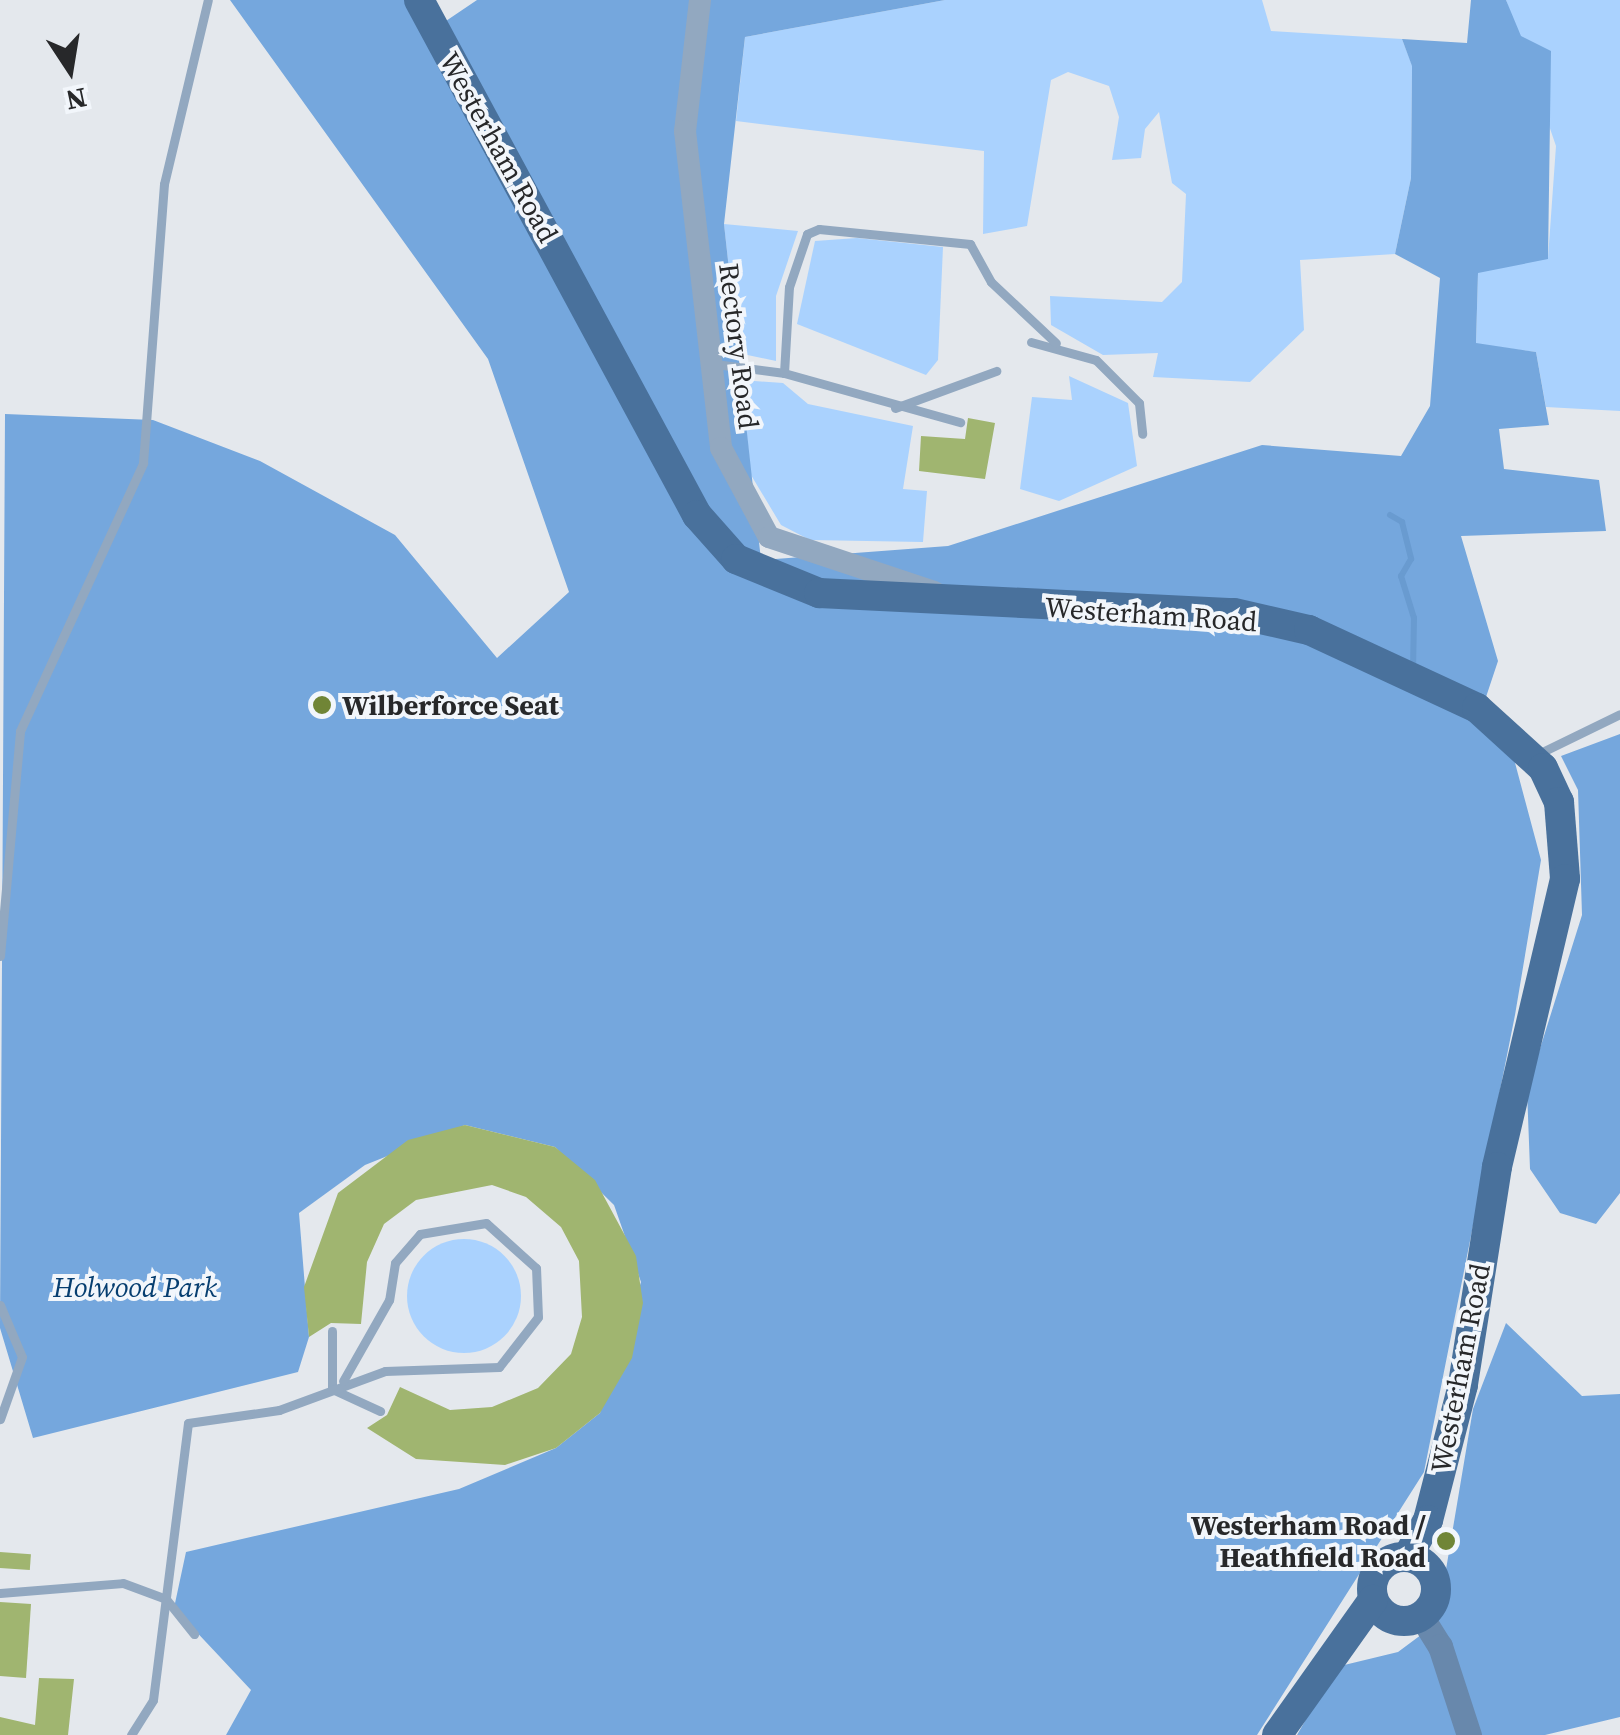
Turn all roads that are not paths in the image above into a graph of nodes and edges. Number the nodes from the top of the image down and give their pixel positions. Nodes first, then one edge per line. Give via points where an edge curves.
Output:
1 (208, 0) edge
2 (419, 0) edge
3 (700, 0) edge
4 (1032, 342) dead end
5 (1056, 343) junction
6 (707, 363) junction
7 (996, 371) dead end
8 (784, 373) junction
9 (892, 409) junction
10 (960, 422) dead end
11 (1142, 434) dead end
12 (969, 603) junction
13 (1620, 714) edge
14 (1534, 756) junction
15 (0, 956) edge
16 (0, 1305) edge
17 (332, 1331) dead end
18 (342, 1381) junction
19 (332, 1390) junction
20 (380, 1411) dead end
21 (0, 1419) edge
22 (1408, 1556) junction
23 (0, 1593) edge
24 (166, 1600) junction
25 (1372, 1600) junction
26 (1421, 1616) junction
27 (194, 1634) dead end
28 (131, 1735) edge
29 (1277, 1735) edge
30 (1469, 1735) edge

1 - 15 lane via 164,184 144,464 20,731
2 - 12 main road, Westerham Road via 697,515 736,559 819,594
3 - 6 street, Rectory Road via 685,131
4 - 5 lane
5 - 8 lane via 990,282 970,244 819,229 807,234 790,287
5 - 11 lane via 1096,360 1139,404
6 - 8 lane
6 - 12 street, Rectory Road via 722,448 770,537
7 - 9 lane
8 - 9 lane
9 - 10 lane
12 - 14 main road, Westerham Road via 1234,613 1309,630 1477,708
13 - 14 lane
14 - 22 main road, Westerham Road via 1558,802 1564,879 1497,1167 1463,1385 1428,1520
16 - 21 lane via 22,1357
17 - 19 lane
18 - 18 lane via 389,1300 396,1263 420,1234 486,1223 536,1268 538,1317 498,1367
18 - 19 lane
19 - 20 lane
19 - 24 lane via 279,1410 188,1422
22 - 25 main road, Westerham Road via 1377,1571
22 - 26 main road via 1436,1583
23 - 24 lane via 89,1580
24 - 27 lane
24 - 28 lane via 153,1700
25 - 26 main road via 1398,1620
25 - 29 main road, Westerham Road
26 - 30 main road

